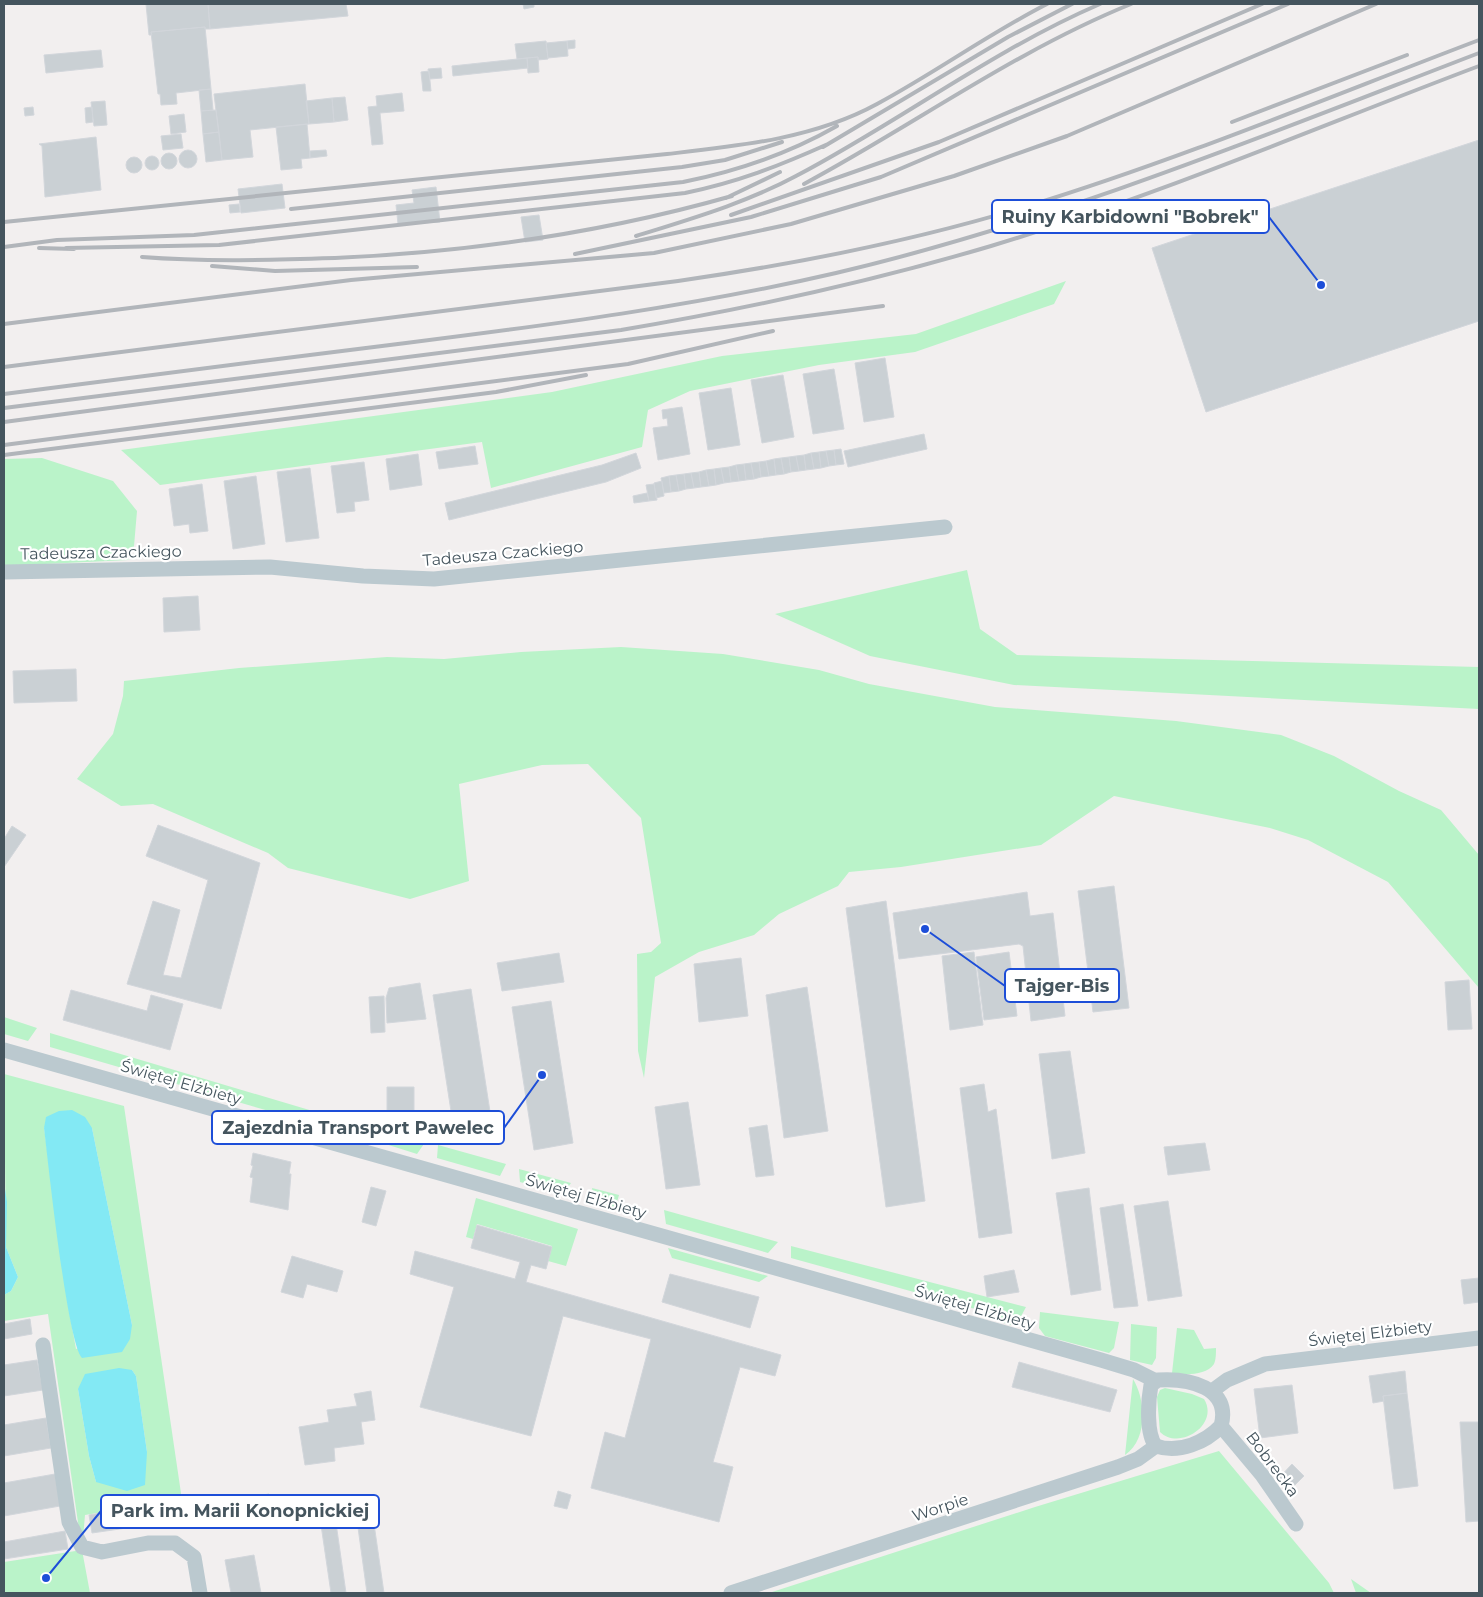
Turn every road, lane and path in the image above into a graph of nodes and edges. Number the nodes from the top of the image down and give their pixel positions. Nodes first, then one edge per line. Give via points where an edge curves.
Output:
1 (945, 527) dead end
2 (4, 572) edge
3 (4, 1050) edge
4 (1479, 1338) edge
5 (43, 1345) dead end
6 (1156, 1381) junction
7 (1212, 1391) junction
8 (1221, 1426) junction
9 (1156, 1446) junction
10 (1296, 1524) dead end
11 (200, 1593) edge
12 (731, 1593) edge

1 - 2 street, Tadeusza Czackiego via 434,579 270,567
3 - 6 street, Świętej Elżbiety via 1101,1360
4 - 7 street, Świętej Elżbiety via 1265,1364 1240,1373
5 - 11 street via 69,1522 82,1547 102,1552 148,1543 175,1543 194,1557
6 - 7 street via 1195,1384
6 - 9 street via 1150,1388 1150,1435
7 - 8 street via 1223,1406
8 - 9 street via 1209,1437 1190,1445 1171,1449
8 - 10 street, Bobrecka via 1262,1475
9 - 12 street, Worpie via 1138,1459 1118,1467

